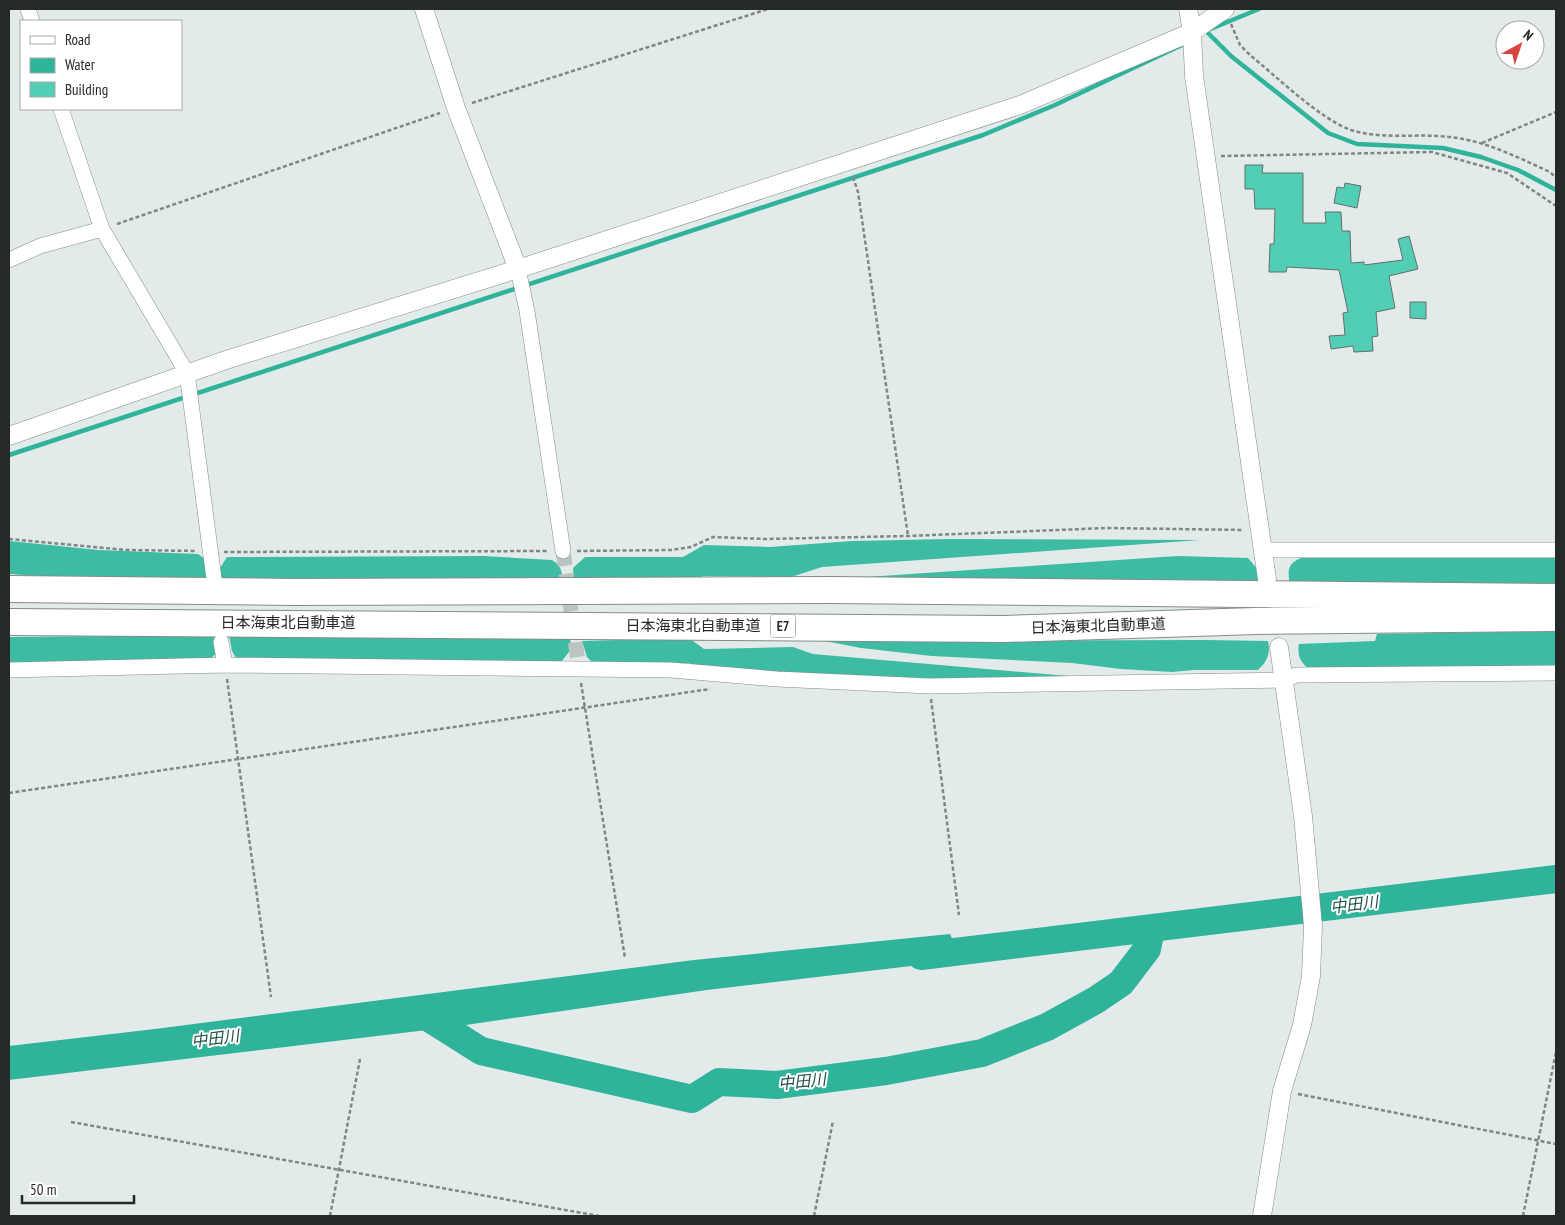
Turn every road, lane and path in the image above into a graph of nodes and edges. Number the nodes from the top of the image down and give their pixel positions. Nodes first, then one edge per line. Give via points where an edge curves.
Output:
1 (424, 9) edge
2 (768, 9) edge
3 (1188, 9) edge
4 (1225, 9) edge
5 (1192, 32) junction
6 (456, 108) junction
7 (61, 110) edge
8 (1556, 112) edge
9 (1482, 142) junction
10 (1206, 157) junction
11 (848, 161) junction
12 (1556, 178) edge
13 (1556, 206) edge
14 (102, 229) junction
15 (9, 260) edge
16 (518, 269) junction
17 (187, 374) junction
18 (9, 436) edge
19 (1259, 530) junction
20 (908, 536) junction
21 (9, 540) edge
22 (1263, 550) junction
23 (1556, 550) edge
24 (563, 551) junction
25 (211, 554) junction
26 (214, 579) dead end
27 (1266, 579) dead end
28 (9, 589) edge
29 (1556, 597) edge
30 (1556, 618) edge
31 (13, 622) edge
32 (222, 642) dead end
33 (1279, 647) dead end
34 (225, 665) junction
35 (578, 668) junction
36 (9, 670) edge
37 (1556, 673) edge
38 (1284, 680) junction
39 (929, 686) junction
40 (720, 688) dead end
41 (585, 708) junction
42 (238, 759) junction
43 (9, 793) edge
44 (959, 915) dead end
45 (625, 958) dead end
46 (271, 996) dead end
47 (1556, 1052) edge
48 (360, 1060) dead end
49 (1282, 1091) junction
50 (833, 1121) dead end
51 (71, 1122) dead end
52 (1539, 1141) junction
53 (1556, 1144) edge
54 (339, 1169) junction
55 (330, 1216) edge
56 (599, 1216) edge
57 (814, 1216) edge
58 (1262, 1216) edge
59 (1523, 1216) edge

1 - 6 street
2 - 6 path
3 - 5 street
4 - 5 street
4 - 9 path via 1240,45 1250,56 1327,116 1350,129 1369,134 1449,137
5 - 10 street via 1194,76
5 - 11 street via 1020,105
6 - 14 path
6 - 16 street
7 - 14 street
8 - 9 path
9 - 12 path via 1542,168
10 - 13 path via 1432,152 1507,173
10 - 19 street
11 - 16 street
11 - 20 path via 858,192
14 - 15 street via 40,246
14 - 17 street
16 - 17 street
16 - 24 street
17 - 18 street
17 - 25 street
19 - 20 path via 1107,528
19 - 22 street
20 - 24 path via 713,537 691,547 671,550
21 - 25 path
22 - 23 street
22 - 27 street
24 - 25 path via 240,550
25 - 26 street
28 - 29 highway, 日本海東北自動車道 via 284,592 829,590
30 - 31 highway, 日本海東北自動車道 / E7 via 1256,621 1004,629
32 - 34 street
33 - 38 street
34 - 35 street
34 - 36 street
34 - 42 path
35 - 39 street via 671,670
35 - 41 path
37 - 38 street via 1296,675
38 - 39 street
38 - 49 street via 1313,926 1311,976 1302,1025
39 - 44 path
40 - 41 path
41 - 42 path
41 - 45 path
42 - 43 path
42 - 46 path
47 - 52 path
48 - 54 path
49 - 52 path
49 - 58 street
50 - 57 path
51 - 54 path
52 - 53 path
52 - 59 path
54 - 55 path
54 - 56 path

